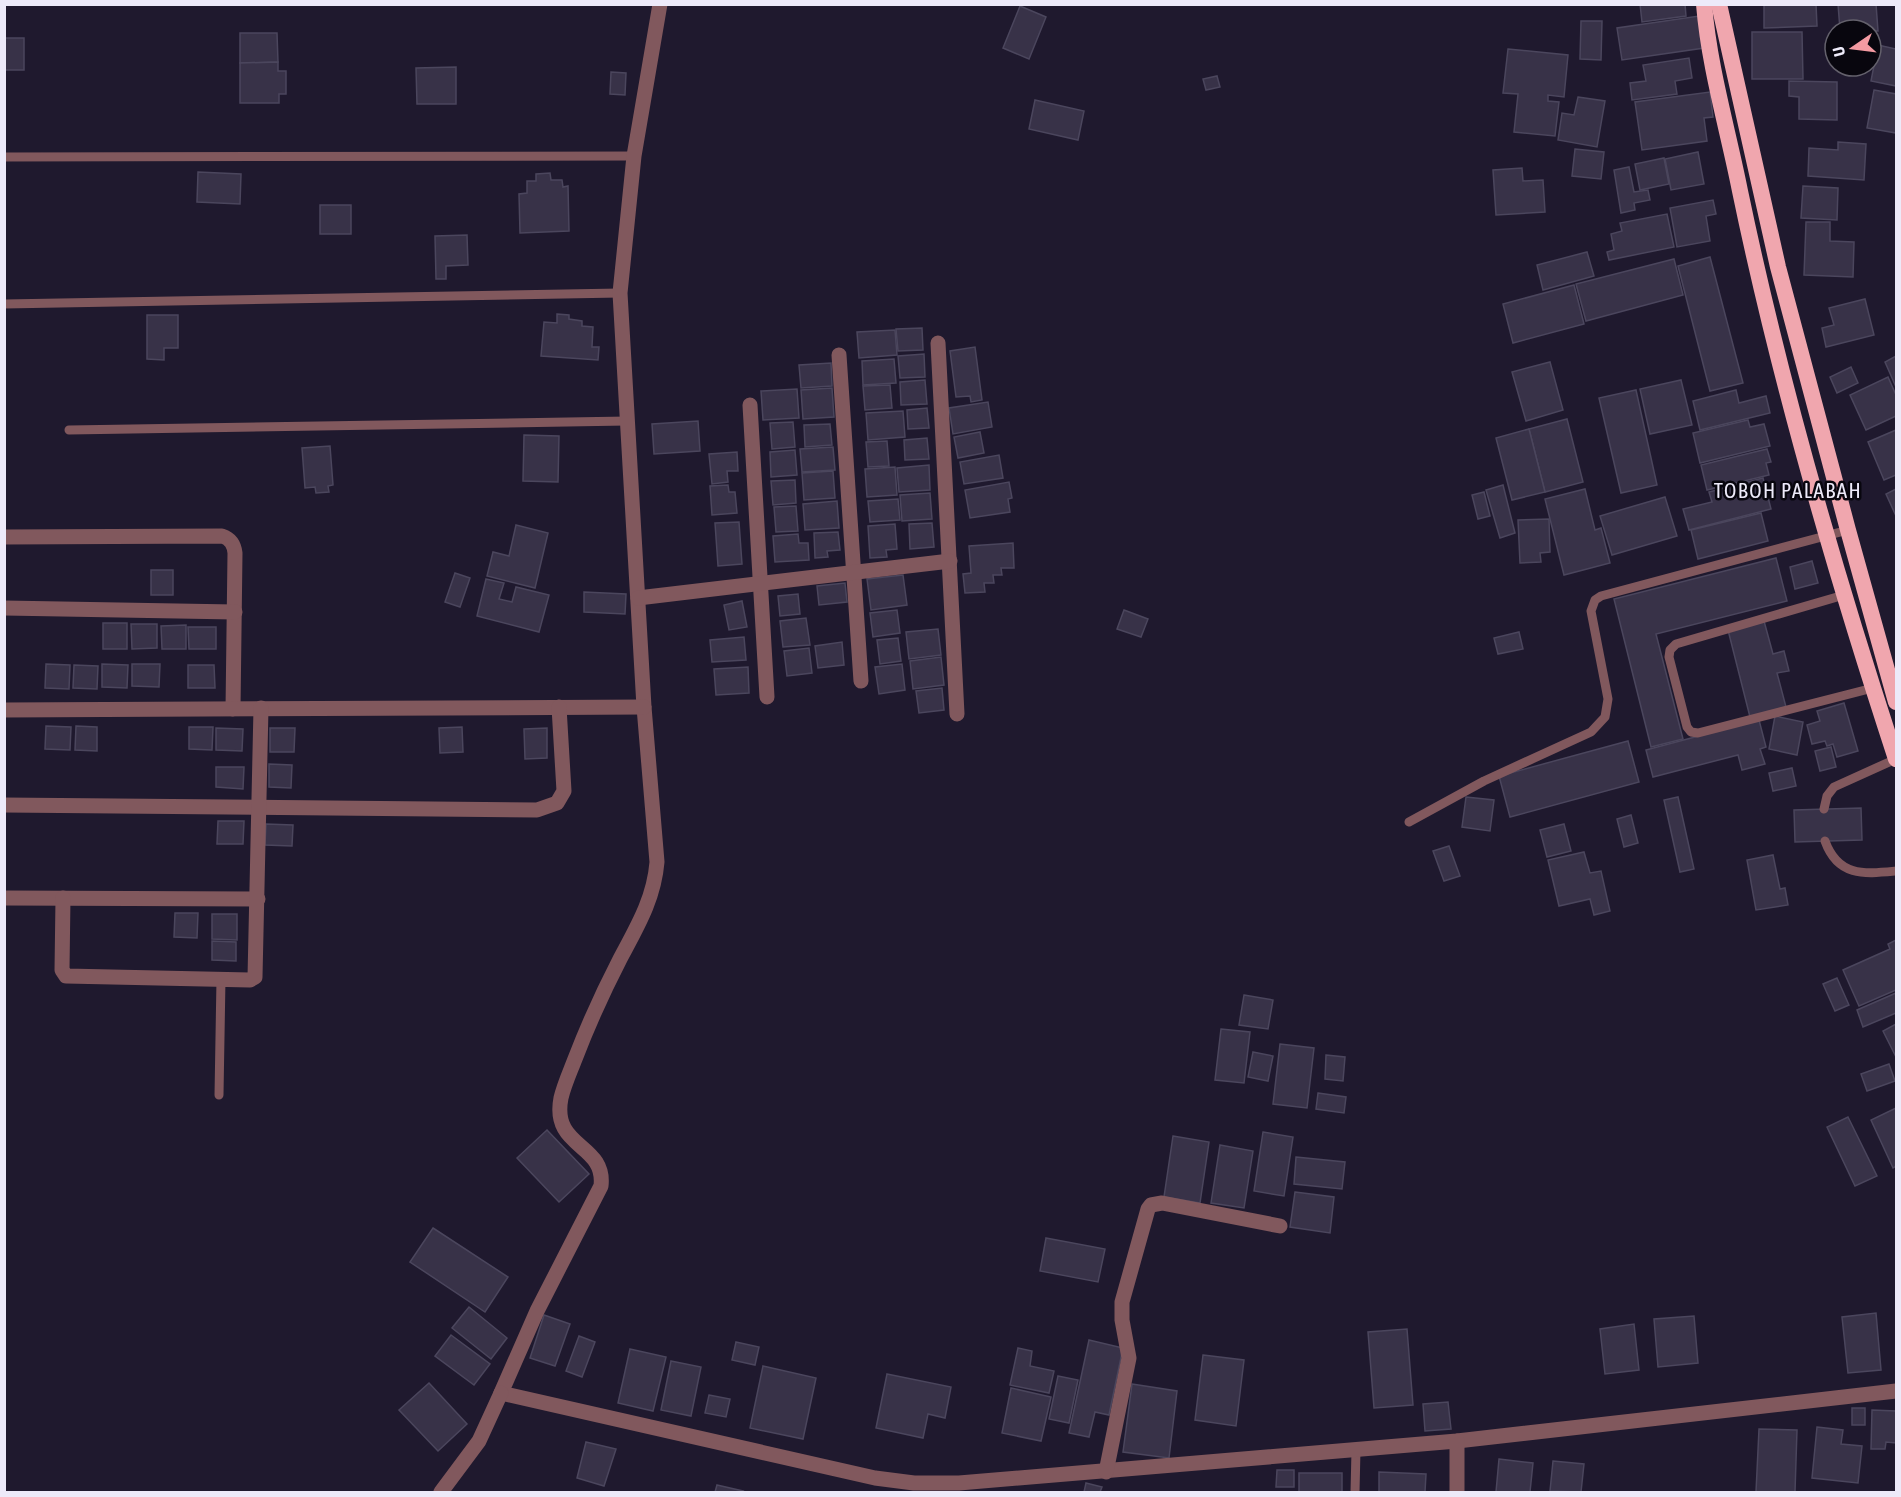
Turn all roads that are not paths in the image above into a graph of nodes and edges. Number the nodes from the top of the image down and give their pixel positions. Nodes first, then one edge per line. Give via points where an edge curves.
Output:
1 (660, 4) edge
2 (1704, 4) edge
3 (1719, 4) edge
4 (634, 156) junction
5 (4, 157) edge
6 (620, 292) junction
7 (4, 303) edge
8 (939, 343) dead end
9 (839, 355) dead end
10 (750, 405) dead end
11 (627, 421) junction
12 (69, 430) dead end
13 (1848, 530) junction
14 (1826, 535) junction
15 (4, 537) edge
16 (950, 561) junction
17 (853, 570) junction
18 (758, 583) junction
19 (1844, 595) junction
20 (638, 598) junction
21 (4, 608) edge
22 (235, 612) junction
23 (861, 681) dead end
24 (1873, 688) junction
25 (767, 697) dead end
26 (1896, 702) edge
27 (644, 706) junction
28 (558, 707) junction
29 (261, 708) junction
30 (233, 709) junction
31 (4, 710) edge
32 (957, 714) dead end
33 (1896, 759) edge
34 (4, 804) edge
35 (259, 808) junction
36 (1824, 809) dead end
37 (1409, 822) dead end
38 (1825, 841) dead end
39 (1896, 871) edge
40 (4, 898) edge
41 (63, 898) junction
42 (258, 899) junction
43 (221, 979) junction
44 (219, 1095) dead end
45 (1280, 1226) dead end
46 (1896, 1391) edge
47 (501, 1393) junction
48 (1457, 1441) junction
49 (1356, 1450) junction
50 (1106, 1472) junction
51 (441, 1492) edge
52 (1355, 1492) edge
53 (1457, 1492) edge

1 - 4 street
2 - 14 highway via 1755,264
3 - 13 highway via 1778,267
4 - 5 lane
4 - 6 street
6 - 7 lane
6 - 11 street
8 - 16 street
9 - 17 street
10 - 18 street
11 - 12 lane
11 - 20 street
13 - 14 lane
13 - 26 highway
14 - 19 highway
14 - 37 lane via 1595,600 1591,611 1608,699 1605,717 1591,732 1484,781
15 - 22 street via 222,536 229,539 236,554
16 - 17 street
16 - 32 street
17 - 18 street
17 - 23 street
18 - 20 street
18 - 25 street
19 - 24 highway
19 - 24 lane via 1676,644 1669,657 1687,727 1698,733
20 - 27 street
21 - 22 street
22 - 30 street
24 - 33 highway
27 - 28 street
27 - 47 street via 657,862 655,886 588,1025 559,1110 567,1134 598,1162 603,1174 601,1186 537,1311
28 - 29 street
28 - 35 street via 564,791 557,803 537,810
29 - 30 street
29 - 35 street
30 - 31 street
33 - 36 lane via 1834,788
34 - 35 street
35 - 42 street
38 - 39 lane via 1830,854 1848,869 1860,873
40 - 41 street
41 - 42 street
41 - 43 street via 62,970 66,976
42 - 43 street via 255,977
43 - 44 lane
45 - 50 street via 1162,1203 1148,1209 1122,1302 1129,1358
46 - 48 street
47 - 50 street via 876,1478 914,1483
47 - 51 street via 478,1441
48 - 49 street
48 - 53 street
49 - 50 street
49 - 52 lane

